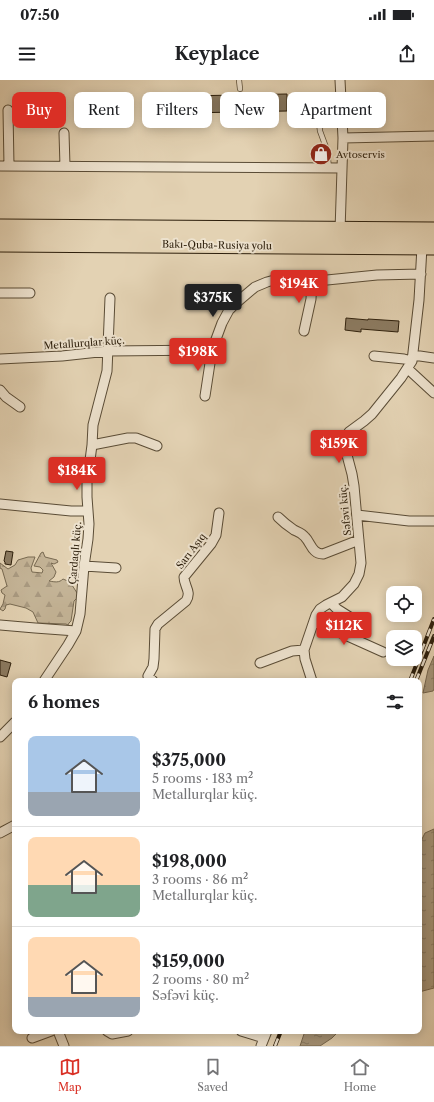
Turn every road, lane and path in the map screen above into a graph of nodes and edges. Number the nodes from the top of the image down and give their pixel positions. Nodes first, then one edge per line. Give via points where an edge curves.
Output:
1 (239, 80) edge
2 (340, 80) edge
3 (240, 89) dead end
4 (8, 110) dead end
5 (320, 128) edge
6 (64, 133) dead end
7 (434, 136) edge
8 (343, 138) junction
9 (4, 166) edge
10 (65, 166) junction
11 (329, 168) junction
12 (342, 168) junction
13 (0, 228) edge
14 (340, 231) junction
15 (434, 231) edge
16 (0, 243) edge
17 (428, 246) edge
18 (421, 274) junction
19 (312, 280) junction
20 (0, 293) edge
21 (30, 293) dead end
22 (110, 298) dead end
23 (304, 330) dead end
24 (212, 350) junction
25 (108, 351) junction
26 (374, 356) dead end
27 (0, 358) edge
28 (434, 358) edge
29 (411, 362) junction
30 (0, 390) edge
31 (434, 393) edge
32 (204, 396) dead end
33 (20, 408) dead end
34 (92, 445) junction
35 (157, 446) dead end
36 (0, 504) edge
37 (88, 511) junction
38 (219, 513) dead end
39 (357, 515) junction
40 (278, 517) dead end
41 (434, 521) edge
42 (359, 540) junction
43 (84, 566) junction
44 (116, 568) dead end
45 (331, 603) junction
46 (314, 621) junction
47 (356, 621) dead end
48 (0, 625) edge
49 (76, 631) junction
50 (304, 650) junction
51 (383, 652) dead end
52 (260, 663) dead end
53 (46, 678) edge
54 (148, 678) edge
55 (311, 678) edge
56 (12, 727) edge
57 (0, 737) edge
58 (12, 827) edge
59 (0, 833) edge
60 (43, 1034) edge
61 (59, 1034) edge
62 (251, 1034) edge
63 (32, 1038) dead end
64 (264, 1038) edge
65 (64, 1046) edge

1 - 3 lane
2 - 8 street
4 - 9 street
5 - 11 lane via 327,150
6 - 10 street
7 - 8 street
8 - 12 street
9 - 10 street
10 - 11 street
11 - 12 street
12 - 14 street
13 - 14 highway, Bakı-Quba-Rusiya yolu
14 - 15 highway, Bakı-Quba-Rusiya yolu
16 - 17 highway, Bakı-Quba-Rusiya yolu
17 - 18 street
18 - 19 street
18 - 29 street
19 - 23 street
19 - 24 street via 278,279 255,287 229,310
20 - 21 street
22 - 25 street, Çardaqlı küç.
24 - 25 street, Metallurqlar küç.
24 - 32 street
25 - 27 street, Metallurqlar küç. via 62,356
25 - 34 street, Çardaqlı küç. via 107,371 93,425
26 - 29 street
28 - 29 street
29 - 31 street
29 - 39 street, Səfəvi küç. via 372,414 349,432 344,440 352,474
30 - 33 street
34 - 35 street via 136,438
34 - 37 street, Çardaqlı küç. via 87,483
36 - 37 street
37 - 43 street, Çardaqlı küç. via 88,539
38 - 54 street, Sarı Aşıq via 216,535 184,577 189,596 158,624 155,630 153,667
39 - 41 street
39 - 42 street, Səfəvi küç.
40 - 42 street via 306,537 316,553 323,554
42 - 45 street, Səfəvi küç. via 359,574 342,597
43 - 44 street
43 - 49 street, Çardaqlı küç.
45 - 46 street, Səfəvi küç. via 320,610
45 - 47 street
46 - 50 street, Səfəvi küç.
46 - 51 street
48 - 49 street
49 - 53 street, Çardaqlı küç.
50 - 52 street via 292,651
50 - 55 street
56 - 57 street
58 - 59 street
60 - 63 street
61 - 65 street
62 - 64 street

